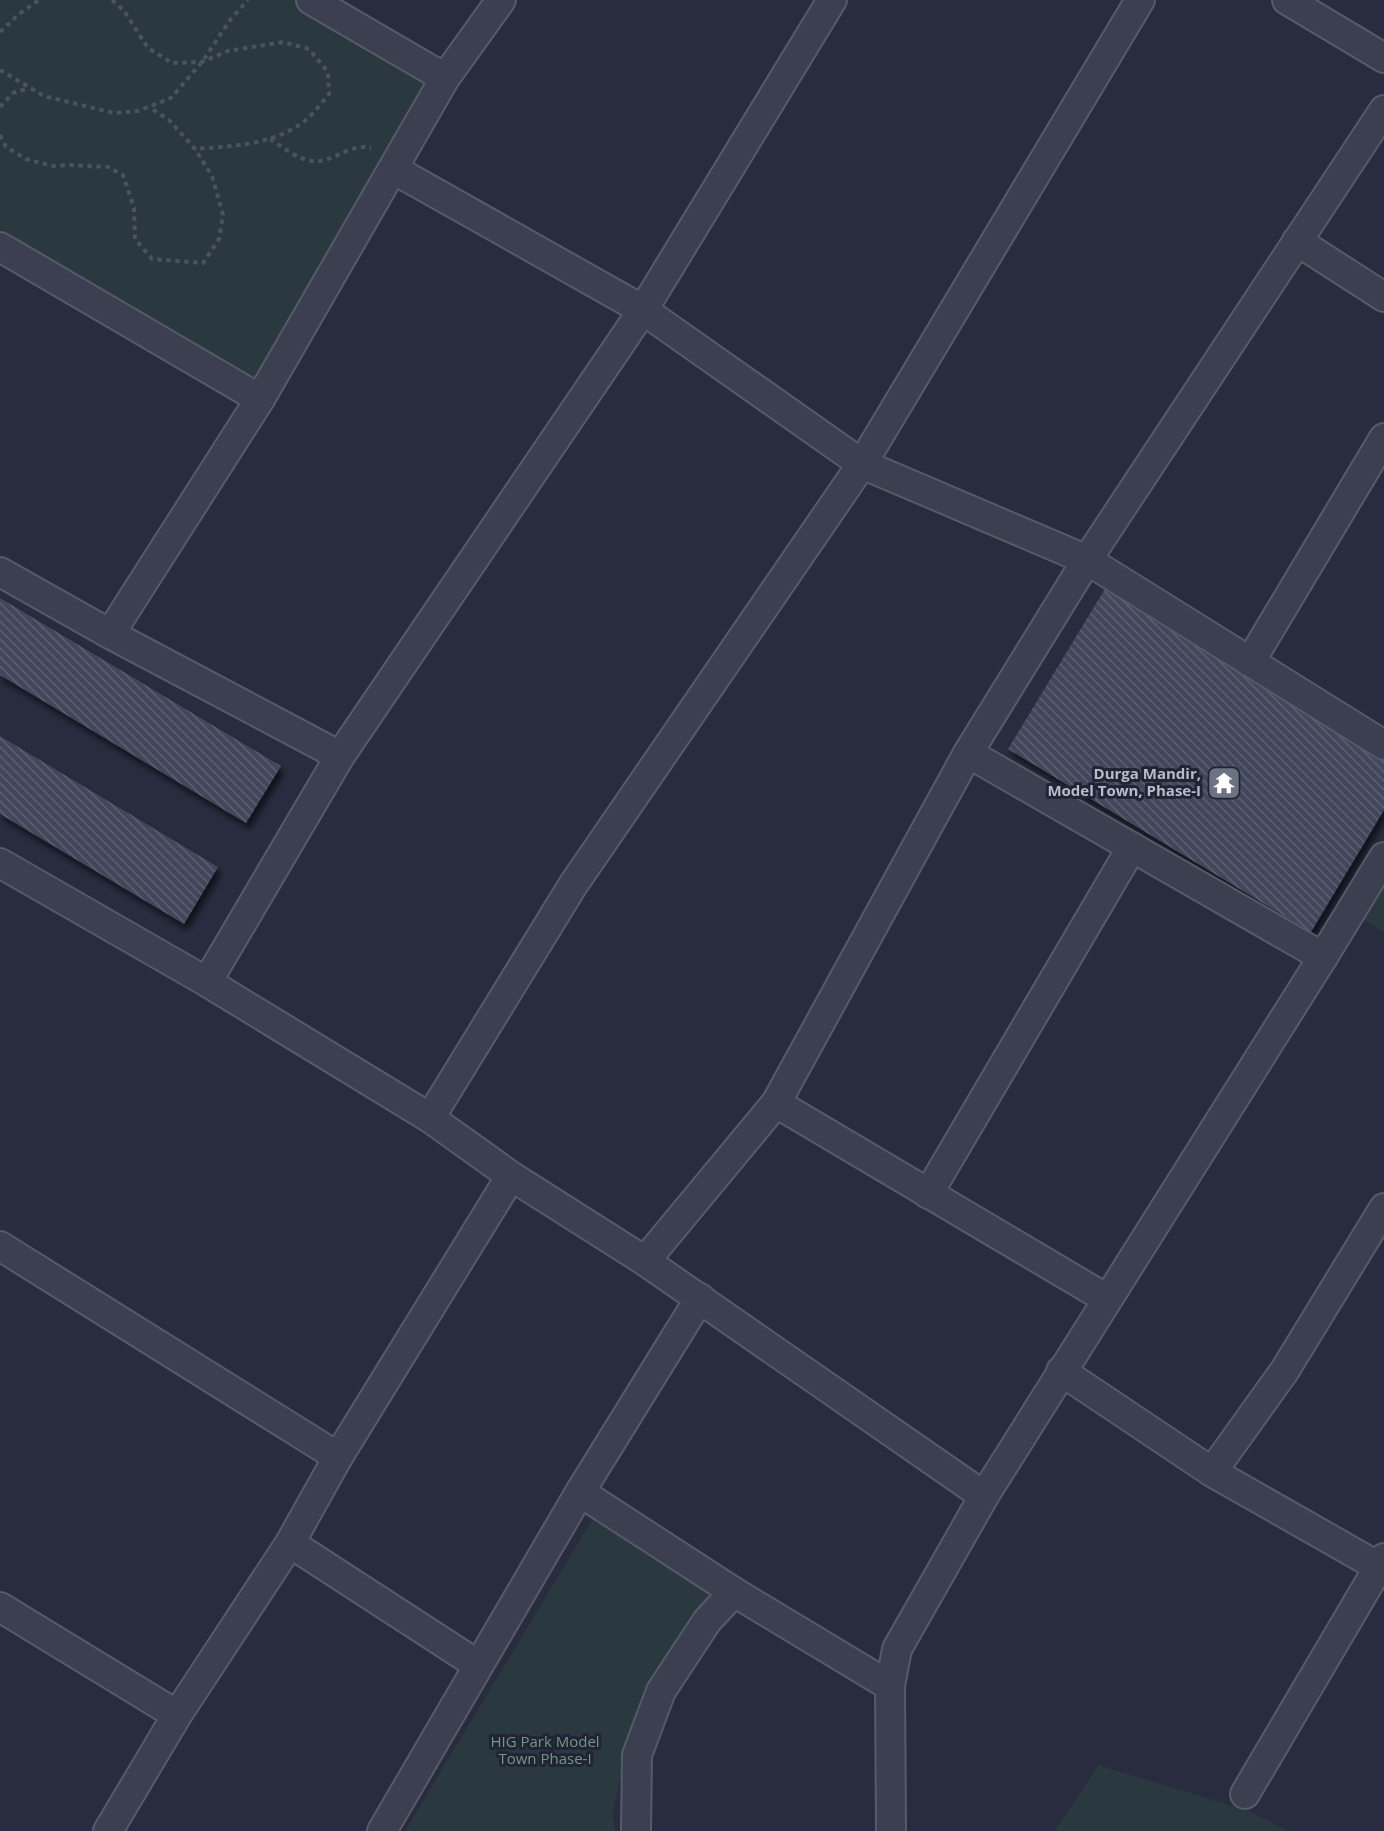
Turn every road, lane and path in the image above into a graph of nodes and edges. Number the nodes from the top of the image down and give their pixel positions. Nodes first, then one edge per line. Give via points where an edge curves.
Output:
1 (39, 0) edge
2 (112, 0) edge
3 (248, 0) edge
4 (311, 0) edge
5 (501, 0) edge
6 (832, 0) edge
7 (1140, 0) edge
8 (1287, 0) edge
9 (0, 32) edge
10 (1384, 58) edge
11 (202, 62) junction
12 (0, 69) edge
13 (445, 78) junction
14 (29, 88) junction
15 (0, 106) edge
16 (149, 107) junction
17 (1384, 110) edge
18 (0, 135) edge
19 (270, 138) junction
20 (195, 149) junction
21 (395, 166) junction
22 (1297, 241) junction
23 (0, 247) edge
24 (1384, 297) edge
25 (644, 310) junction
26 (260, 399) junction
27 (1384, 438) edge
28 (862, 464) junction
29 (1087, 560) junction
30 (0, 572) edge
31 (110, 634) junction
32 (1250, 662) junction
33 (1384, 745) edge
34 (968, 753) junction
35 (340, 756) junction
36 (1132, 846) junction
37 (1384, 857) edge
38 (0, 863) edge
39 (1323, 957) junction
40 (207, 982) junction
41 (776, 1104) junction
42 (430, 1118) junction
43 (511, 1176) junction
44 (928, 1194) junction
45 (1384, 1208) edge
46 (0, 1246) edge
47 (645, 1261) junction
48 (700, 1298) junction
49 (1107, 1299) junction
50 (1061, 1371) junction
51 (338, 1457) junction
52 (1212, 1472) junction
53 (580, 1492) junction
54 (984, 1496) junction
55 (290, 1544) junction
56 (1382, 1563) edge
57 (734, 1592) junction
58 (1373, 1603) edge
59 (0, 1607) edge
60 (478, 1665) junction
61 (890, 1686) junction
62 (177, 1715) junction
63 (1245, 1794) dead end
64 (108, 1831) edge
65 (382, 1831) edge
66 (636, 1831) edge
67 (891, 1831) edge

1 - 9 path
2 - 11 path via 148,48 172,63
3 - 11 path
4 - 13 street
5 - 13 street
6 - 25 street
7 - 28 street
8 - 10 street
11 - 16 path via 171,98
11 - 19 path via 228,51 283,42 309,49 328,72 329,94 307,119
12 - 14 path
13 - 21 street
14 - 15 path via 14,93
14 - 16 path via 44,96 114,113
16 - 20 path via 169,120
17 - 22 street
18 - 20 path via 6,147 26,159 53,166 108,167 123,175 134,208 135,239 152,259 203,263 219,239 223,215 212,176
19 - 20 path
19 - 21 path via 308,161 327,160 365,146 380,151
21 - 25 street
21 - 26 street
22 - 24 street
22 - 29 street
23 - 26 street
25 - 28 street
25 - 35 street
26 - 31 street
27 - 32 street
28 - 29 street
28 - 42 street via 573,885
29 - 32 street
29 - 34 street
30 - 31 street
31 - 35 street
32 - 33 street
34 - 36 street
34 - 41 street
35 - 40 street
36 - 39 street
36 - 44 street
37 - 39 street
38 - 40 street
39 - 49 street
40 - 42 street
41 - 44 street
41 - 47 street
42 - 43 street
43 - 47 street
43 - 51 street
44 - 49 street
45 - 52 street via 1285,1370
46 - 51 street
47 - 48 street
48 - 53 street
48 - 54 street
49 - 50 street
50 - 52 street
50 - 54 street
51 - 55 street
52 - 56 street
53 - 57 street
53 - 60 street
54 - 61 street via 897,1649
55 - 60 street
55 - 62 street
56 - 58 street
57 - 61 street
57 - 66 street via 707,1621 661,1691 637,1755
58 - 63 street
59 - 62 street
60 - 65 street
61 - 67 street
62 - 64 street

